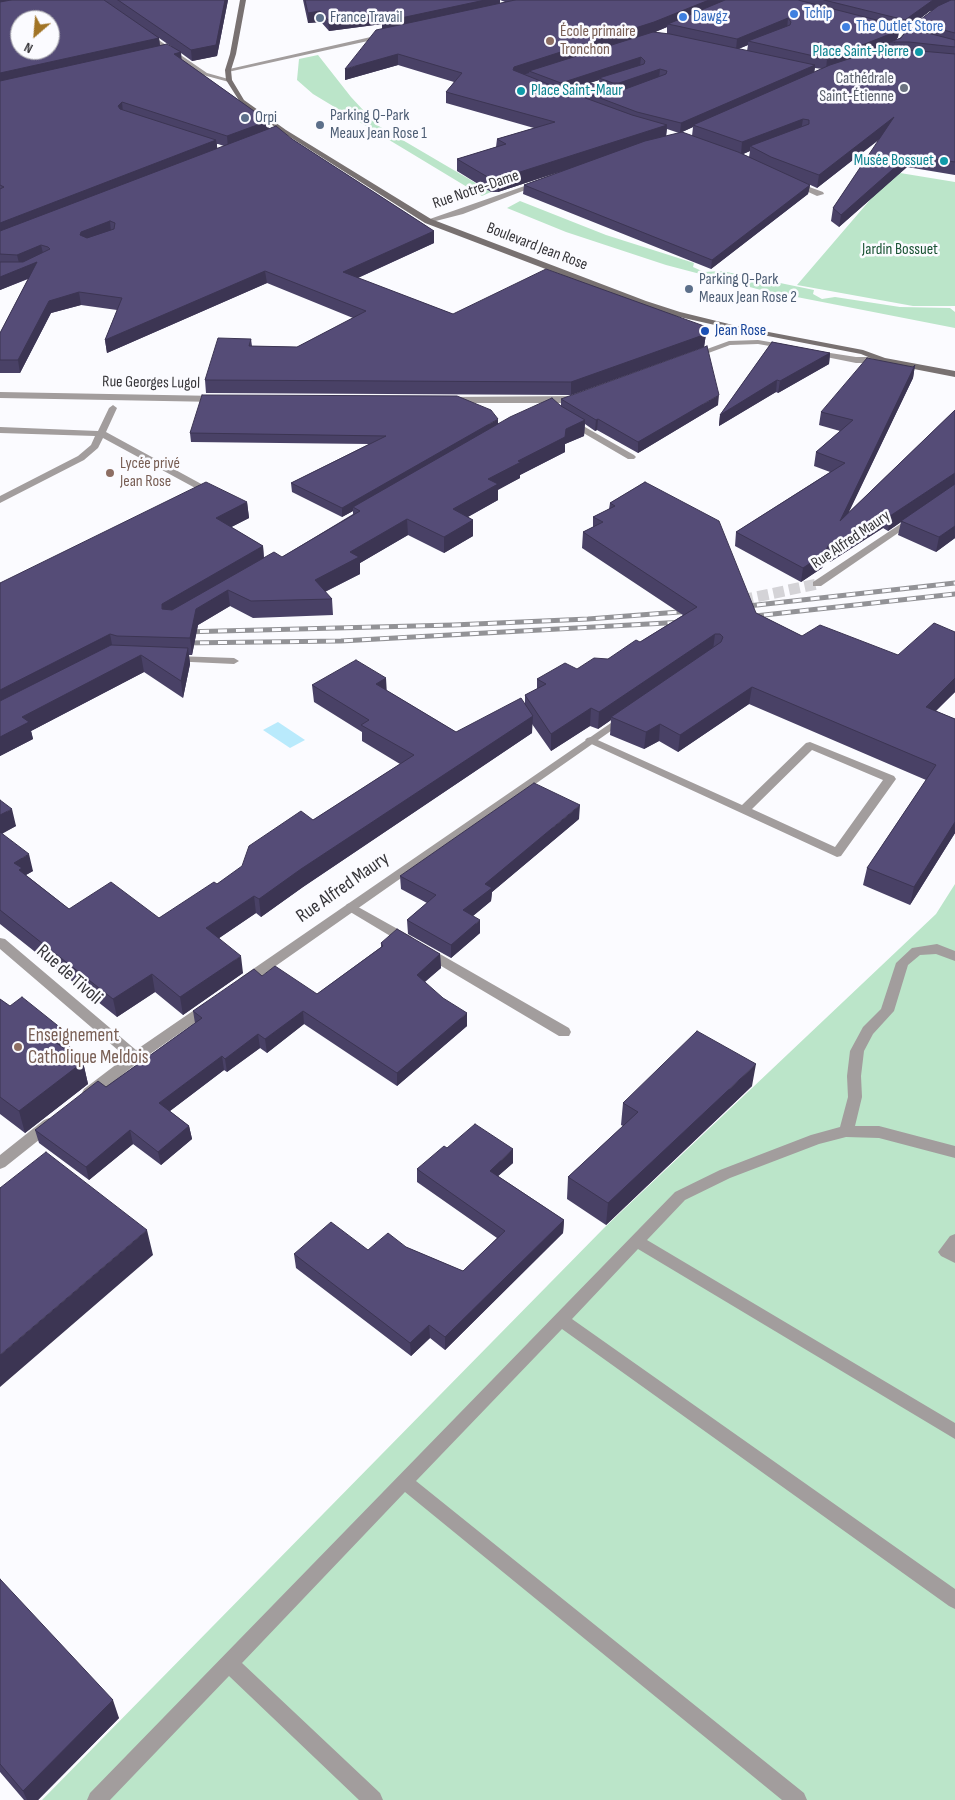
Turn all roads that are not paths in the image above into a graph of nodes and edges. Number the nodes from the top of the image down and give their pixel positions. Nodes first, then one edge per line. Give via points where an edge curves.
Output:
1 (243, 0) edge
2 (955, 4) edge
3 (138, 28) edge
4 (895, 33) edge
5 (388, 35) edge
6 (904, 36) junction
7 (913, 38) edge
8 (170, 50) junction
9 (161, 52) edge
10 (887, 56) edge
11 (228, 70) junction
12 (229, 80) junction
13 (784, 179) edge
14 (548, 180) edge
15 (820, 194) edge
16 (428, 221) junction
17 (684, 359) edge
18 (883, 360) junction
19 (955, 374) edge
20 (0, 395) edge
21 (582, 397) edge
22 (227, 399) edge
23 (440, 400) edge
24 (458, 400) junction
25 (572, 400) junction
26 (114, 408) dead end
27 (483, 409) edge
28 (554, 409) edge
29 (564, 418) edge
30 (0, 430) edge
31 (102, 434) junction
32 (631, 457) dead end
33 (220, 498) edge
34 (0, 500) edge
35 (922, 512) edge
36 (817, 584) tunnel mouth
37 (166, 659) edge
38 (234, 661) dead end
39 (632, 712) edge
40 (591, 740) junction
41 (744, 810) junction
42 (351, 907) junction
43 (0, 942) edge
44 (955, 956) edge
45 (231, 991) edge
46 (215, 1002) edge
47 (564, 1032) dead end
48 (135, 1057) junction
49 (76, 1103) edge
50 (61, 1115) edge
51 (846, 1131) junction
52 (955, 1152) edge
53 (0, 1163) edge
54 (955, 1240) edge
55 (638, 1241) junction
56 (955, 1257) edge
57 (561, 1320) junction
58 (955, 1432) edge
59 (405, 1482) junction
60 (955, 1600) edge
61 (229, 1664) junction
62 (97, 1800) edge
63 (373, 1800) edge
64 (797, 1800) edge

1 - 11 main road, Boulevard Jean Rose
2 - 6 street via 933,14
3 - 8 street
4 - 6 street
5 - 11 street
6 - 7 street
6 - 10 street via 897,46 868,59
8 - 9 street
8 - 12 street via 205,74
11 - 12 main road, Boulevard Jean Rose
12 - 16 main road, Boulevard Jean Rose via 242,101 280,132
13 - 15 street
14 - 16 street, Rue Notre-Dame
16 - 18 main road, Boulevard Jean Rose via 678,314 863,352
17 - 18 street via 729,343 758,342 856,360
18 - 19 main road, Boulevard Jean Rose
20 - 22 street, Rue Georges Lugol
21 - 25 street
23 - 24 street
24 - 25 street
24 - 27 street
25 - 28 street
26 - 31 street
29 - 32 street
30 - 31 street
31 - 33 street
31 - 34 street via 95,446 81,458
35 - 36 street, Rue Alfred Maury
37 - 38 street
39 - 40 street, Rue Alfred Maury
40 - 41 street
40 - 42 street, Rue Alfred Maury
41 - 41 street via 837,853 890,779 810,745
42 - 45 street, Rue Alfred Maury
42 - 47 street
43 - 48 street, Rue de Tivoli
44 - 51 street via 937,950 917,951 902,963 887,1011 868,1030 857,1051 855,1097
46 - 48 street
48 - 49 street
50 - 53 street
51 - 52 street via 879,1132
51 - 55 street via 734,1170 680,1196
54 - 56 street via 946,1252
55 - 57 street
55 - 58 street
57 - 59 street
57 - 60 street
59 - 61 street
59 - 64 street
61 - 62 street
61 - 63 street

